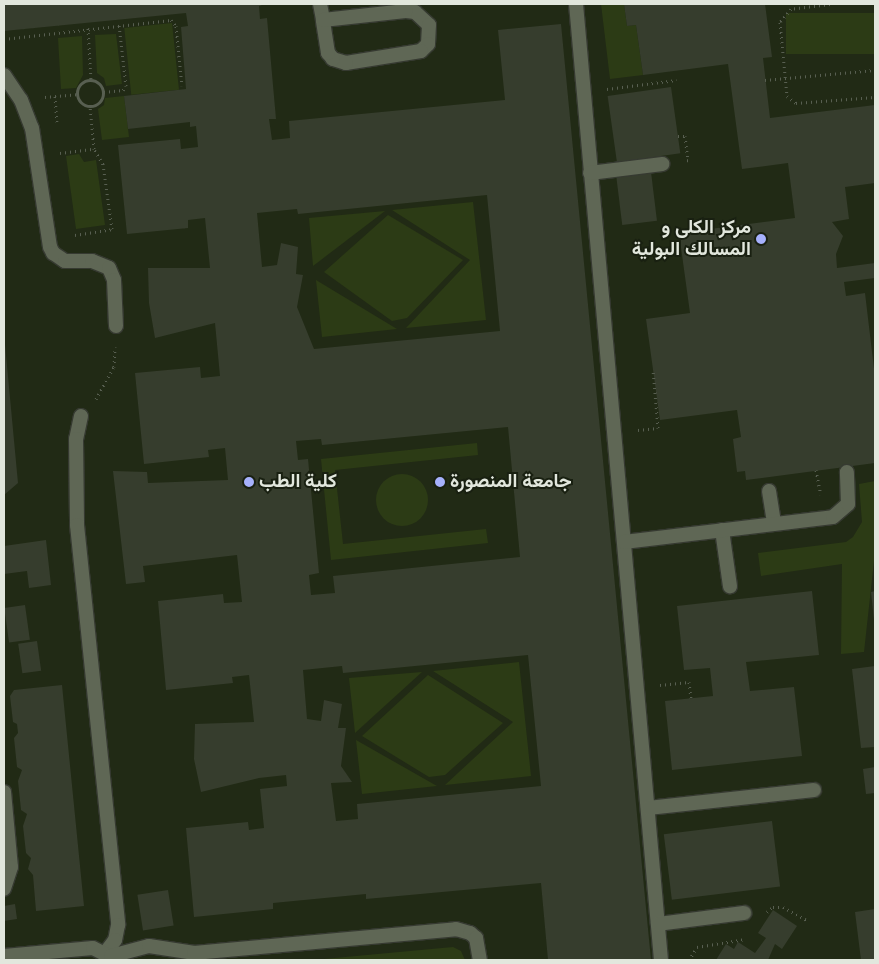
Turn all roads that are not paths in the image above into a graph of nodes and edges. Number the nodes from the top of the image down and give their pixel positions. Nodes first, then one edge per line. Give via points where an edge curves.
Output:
1 (320, 4) edge
2 (576, 4) edge
3 (323, 20) junction
4 (4, 75) edge
5 (662, 164) dead end
6 (590, 173) junction
7 (116, 326) road end
8 (81, 416) road end
9 (847, 472) dead end
10 (770, 491) dead end
11 (774, 524) junction
12 (722, 530) junction
13 (624, 542) junction
14 (730, 586) dead end
15 (814, 790) dead end
16 (4, 792) edge
17 (648, 808) junction
18 (4, 889) edge
19 (744, 913) dead end
20 (658, 924) junction
21 (4, 956) edge
22 (111, 956) edge
23 (184, 957) edge
24 (480, 960) edge
25 (662, 960) edge

1 - 3 lane
2 - 6 lane
3 - 3 lane via 328,53 333,59 346,63 412,55 428,44 431,35 429,25 416,12
4 - 7 lane via 21,100 35,143 50,247 65,261 92,261 109,268 114,280
5 - 6 lane
6 - 13 lane
8 - 22 lane via 76,439 77,525 118,925
9 - 11 lane via 848,504 839,514
10 - 11 lane
11 - 12 lane
12 - 13 lane
12 - 14 lane
13 - 17 lane
15 - 17 lane
16 - 18 lane via 11,867
17 - 20 lane
19 - 20 lane
20 - 25 lane
21 - 22 lane via 86,948
22 - 23 lane via 148,946 166,947
23 - 24 lane via 456,929 476,938

